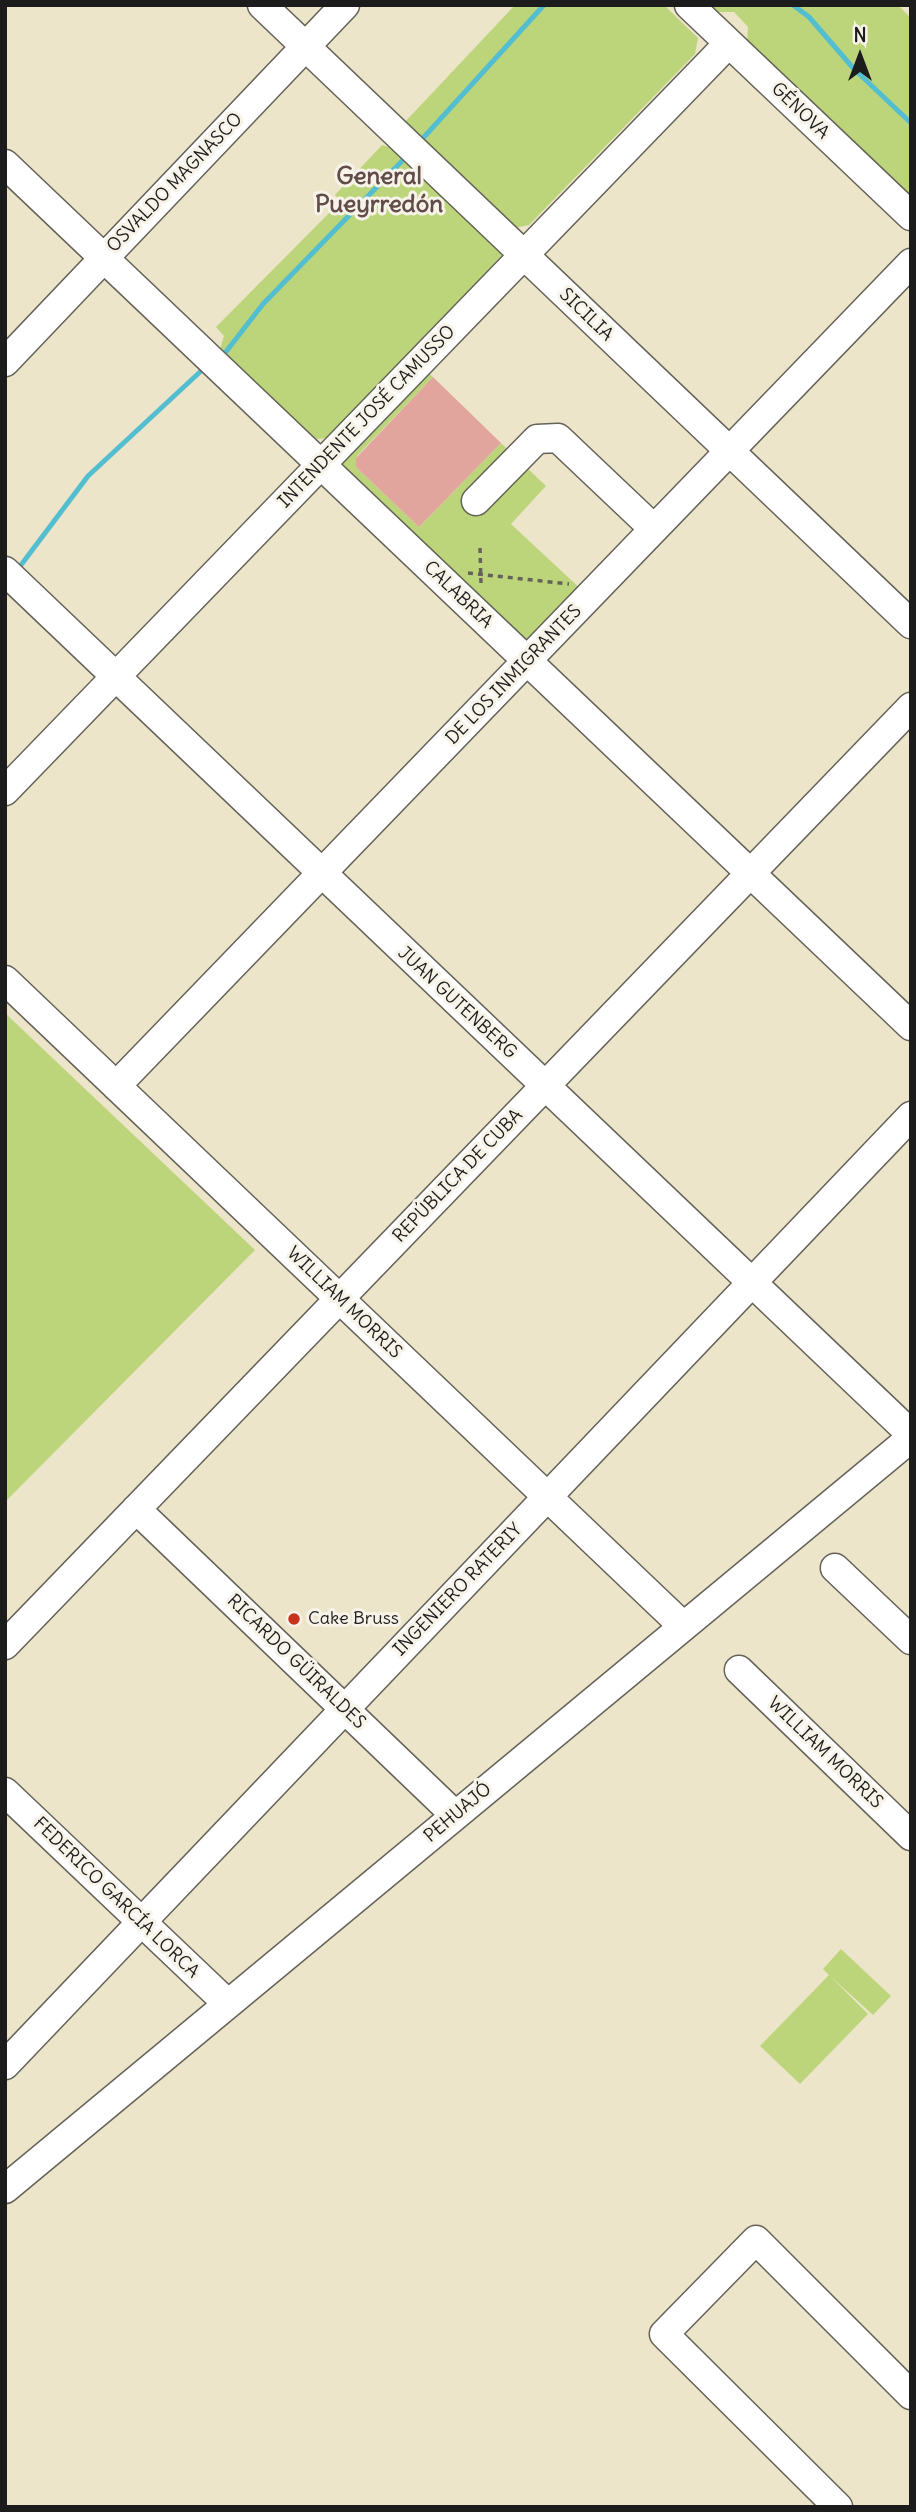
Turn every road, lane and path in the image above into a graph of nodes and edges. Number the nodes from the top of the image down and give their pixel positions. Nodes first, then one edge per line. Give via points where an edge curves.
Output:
1 (262, 5) edge
2 (345, 5) edge
3 (689, 5) edge
4 (729, 43) junction
5 (305, 47) junction
6 (5, 164) edge
7 (911, 216) edge
8 (524, 255) junction
9 (104, 258) junction
10 (911, 263) edge
11 (5, 362) edge
12 (729, 451) junction
13 (321, 464) junction
14 (476, 501) dead end
15 (654, 529) junction
16 (5, 571) edge
17 (460, 571) dead end
18 (575, 584) dead end
19 (911, 624) edge
20 (528, 662) junction
21 (116, 677) junction
22 (911, 707) edge
23 (5, 791) edge
24 (750, 873) junction
25 (321, 874) junction
26 (5, 981) edge
27 (911, 1026) edge
28 (116, 1086) junction
29 (544, 1086) junction
30 (911, 1116) edge
31 (751, 1284) junction
32 (340, 1299) junction
33 (911, 1436) edge
34 (548, 1497) junction
35 (136, 1509) junction
36 (835, 1568) dead end
37 (683, 1626) junction
38 (911, 1640) edge
39 (5, 1645) edge
40 (739, 1670) dead end
41 (345, 1709) junction
42 (5, 1792) edge
43 (455, 1815) junction
44 (911, 1836) edge
45 (141, 1922) junction
46 (228, 2004) junction
47 (5, 2065) edge
48 (5, 2189) edge
49 (911, 2395) edge
50 (838, 2507) edge

1 - 5 street, SICILIA
2 - 5 street, OSVALDO MAGNASCO
3 - 4 street, GÉNOVA
4 - 7 street, GÉNOVA
4 - 8 street, INTENDENTE JOSÉ CAMUSSO
5 - 8 street, SICILIA
5 - 9 street, OSVALDO MAGNASCO
6 - 9 street, CALABRIA
8 - 12 street, SICILIA
8 - 13 street, INTENDENTE JOSÉ CAMUSSO
9 - 11 street, OSVALDO MAGNASCO
9 - 13 street, CALABRIA
10 - 12 street, DE LOS INMIGRANTES
12 - 15 street, DE LOS INMIGRANTES
12 - 19 street, SICILIA
13 - 20 street, CALABRIA
13 - 21 street, INTENDENTE JOSÉ CAMUSSO
14 - 15 street via 537,439 558,438
15 - 20 street, DE LOS INMIGRANTES
16 - 21 street, JUAN GUTENBERG
17 - 18 path
20 - 24 street, CALABRIA
20 - 25 street, DE LOS INMIGRANTES
21 - 23 street, INTENDENTE JOSÉ CAMUSSO
21 - 25 street, JUAN GUTENBERG
22 - 24 street, REPÚBLICA DE CUBA
24 - 27 street, CALABRIA
24 - 29 street, REPÚBLICA DE CUBA
25 - 28 street, DE LOS INMIGRANTES
25 - 29 street, JUAN GUTENBERG
26 - 28 street, WILLIAM MORRIS
28 - 32 street, WILLIAM MORRIS
29 - 31 street, JUAN GUTENBERG
29 - 32 street, REPÚBLICA DE CUBA
30 - 31 street, INGENIERO RATERIY
31 - 33 street, JUAN GUTENBERG
31 - 34 street, INGENIERO RATERIY
32 - 34 street, WILLIAM MORRIS
32 - 35 street, REPÚBLICA DE CUBA
33 - 37 street, PEHUAJÓ
34 - 37 street, WILLIAM MORRIS
34 - 41 street, INGENIERO RATERIY
35 - 39 street, REPÚBLICA DE CUBA
35 - 41 street, RICARDO GÜIRALDES
36 - 38 street
37 - 43 street, PEHUAJÓ
40 - 44 street, WILLIAM MORRIS
41 - 43 street, RICARDO GÜIRALDES
41 - 45 street, INGENIERO RATERIY
42 - 45 street, FEDERICO GARCÍA LORCA
43 - 46 street, PEHUAJÓ
45 - 46 street, FEDERICO GARCÍA LORCA
45 - 47 street, INGENIERO RATERIY
46 - 48 street, PEHUAJÓ
49 - 50 street via 756,2240 664,2334

